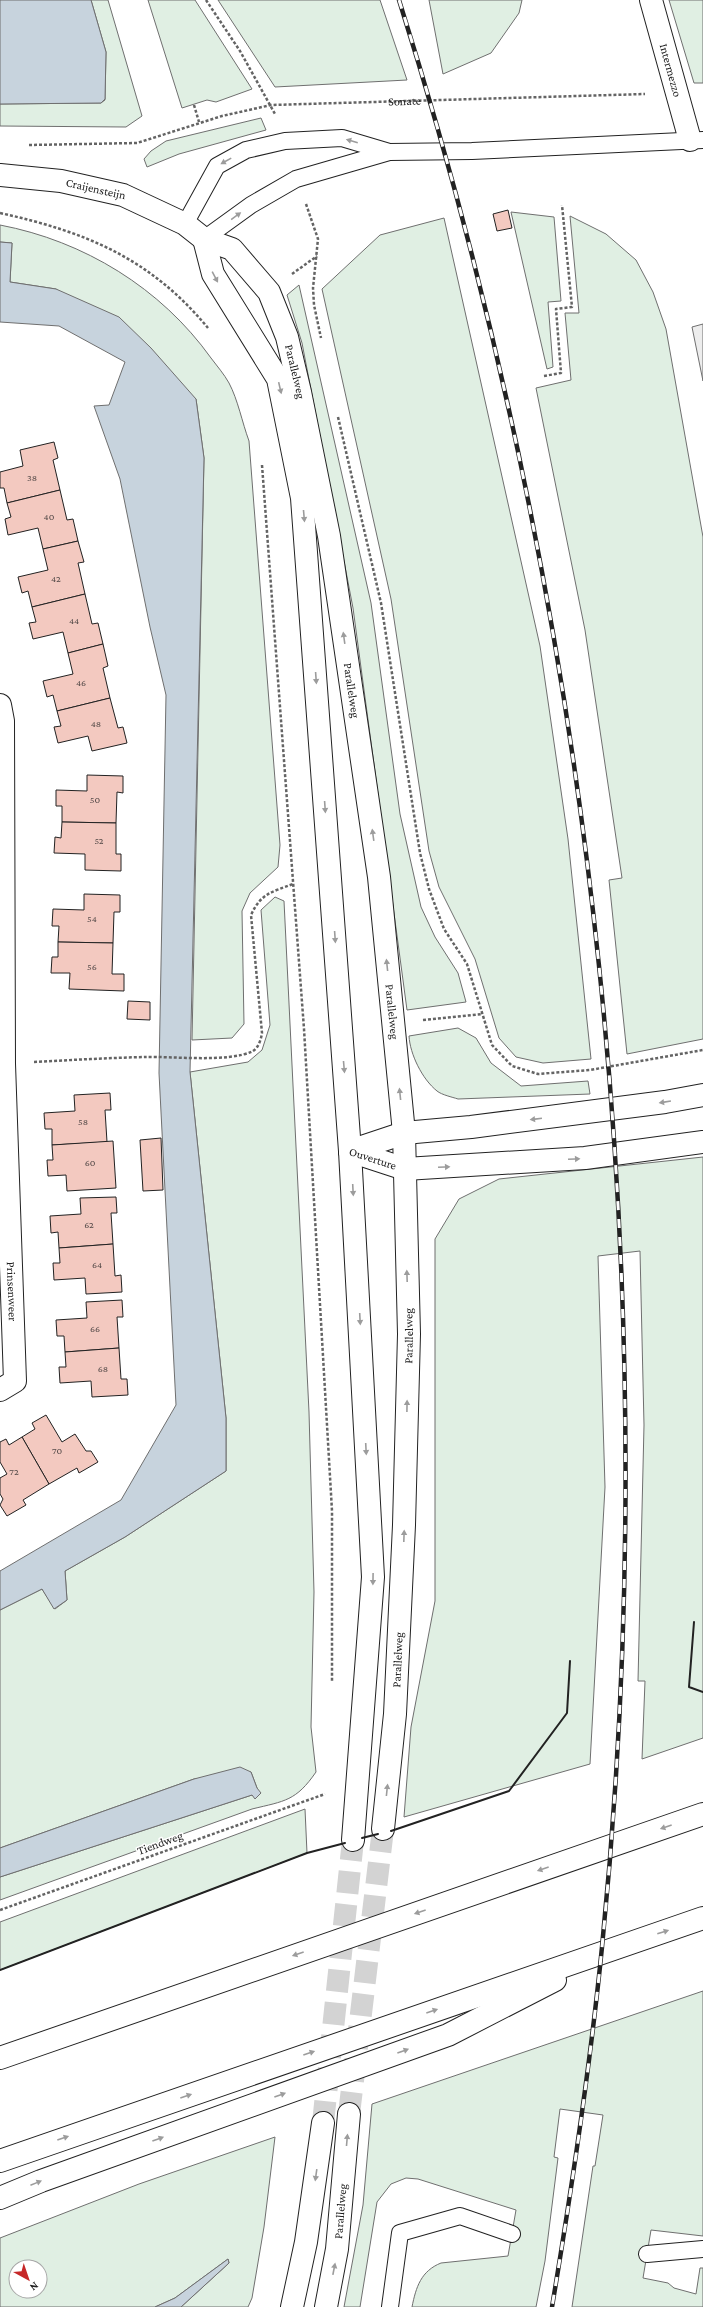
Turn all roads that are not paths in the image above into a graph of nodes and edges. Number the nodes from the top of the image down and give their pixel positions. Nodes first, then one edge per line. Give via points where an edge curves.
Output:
1 (651, 0) edge
2 (696, 140) edge
3 (389, 152) junction
4 (0, 175) edge
5 (185, 224) junction
6 (204, 239) junction
7 (1, 716) edge
8 (703, 1095) edge
9 (404, 1133) junction
10 (703, 1142) edge
11 (350, 1151) junction
12 (405, 1169) junction
13 (0, 1390) edge
14 (703, 1814) edge
15 (383, 1829) tunnel mouth
16 (353, 1840) tunnel mouth
17 (703, 1918) edge
18 (626, 1944) junction
19 (0, 2058) edge
20 (349, 2114) tunnel mouth
21 (323, 2123) tunnel mouth
22 (0, 2161) edge
23 (0, 2198) edge
24 (512, 2234) dead end
25 (703, 2249) edge
26 (647, 2254) dead end
27 (292, 2307) edge
28 (326, 2307) edge
29 (390, 2307) edge

1 - 2 main road, Intermezzo via 678,92
2 - 3 lane via 472,151
3 -> 5 lane via 342,138 285,141 246,150 217,166
6 -> 3 lane via 251,205 296,179
4 - 5 main road, Craijensteijn via 61,181 123,195
5 - 6 main road, Parallelweg
9 -> 6 main road, Parallelweg via 379,876 329,536 300,392 286,337 269,292 232,249
6 -> 11 main road, Parallelweg via 212,274 278,379 302,498
7 - 13 main road, Prinsenweer via 4,1064 15,1381
8 -> 9 main road, Ouverture via 471,1127
9 - 11 main road, Ouverture
9 - 12 main road, Parallelweg
12 -> 10 main road, Ouverture via 585,1158
11 - 12 main road, Ouverture
11 -> 16 main road, Parallelweg via 373,1577
15 -> 12 main road, Parallelweg via 395,1714 404,1525 409,1334
14 -> 19 main road
18 -> 17 main road
22 -> 18 main road
23 -> 18 main road via 448,2035
28 -> 20 main road, Parallelweg via 337,2249
21 -> 27 main road via 306,2242
24 - 29 lane via 460,2216 400,2233
25 - 26 lane

